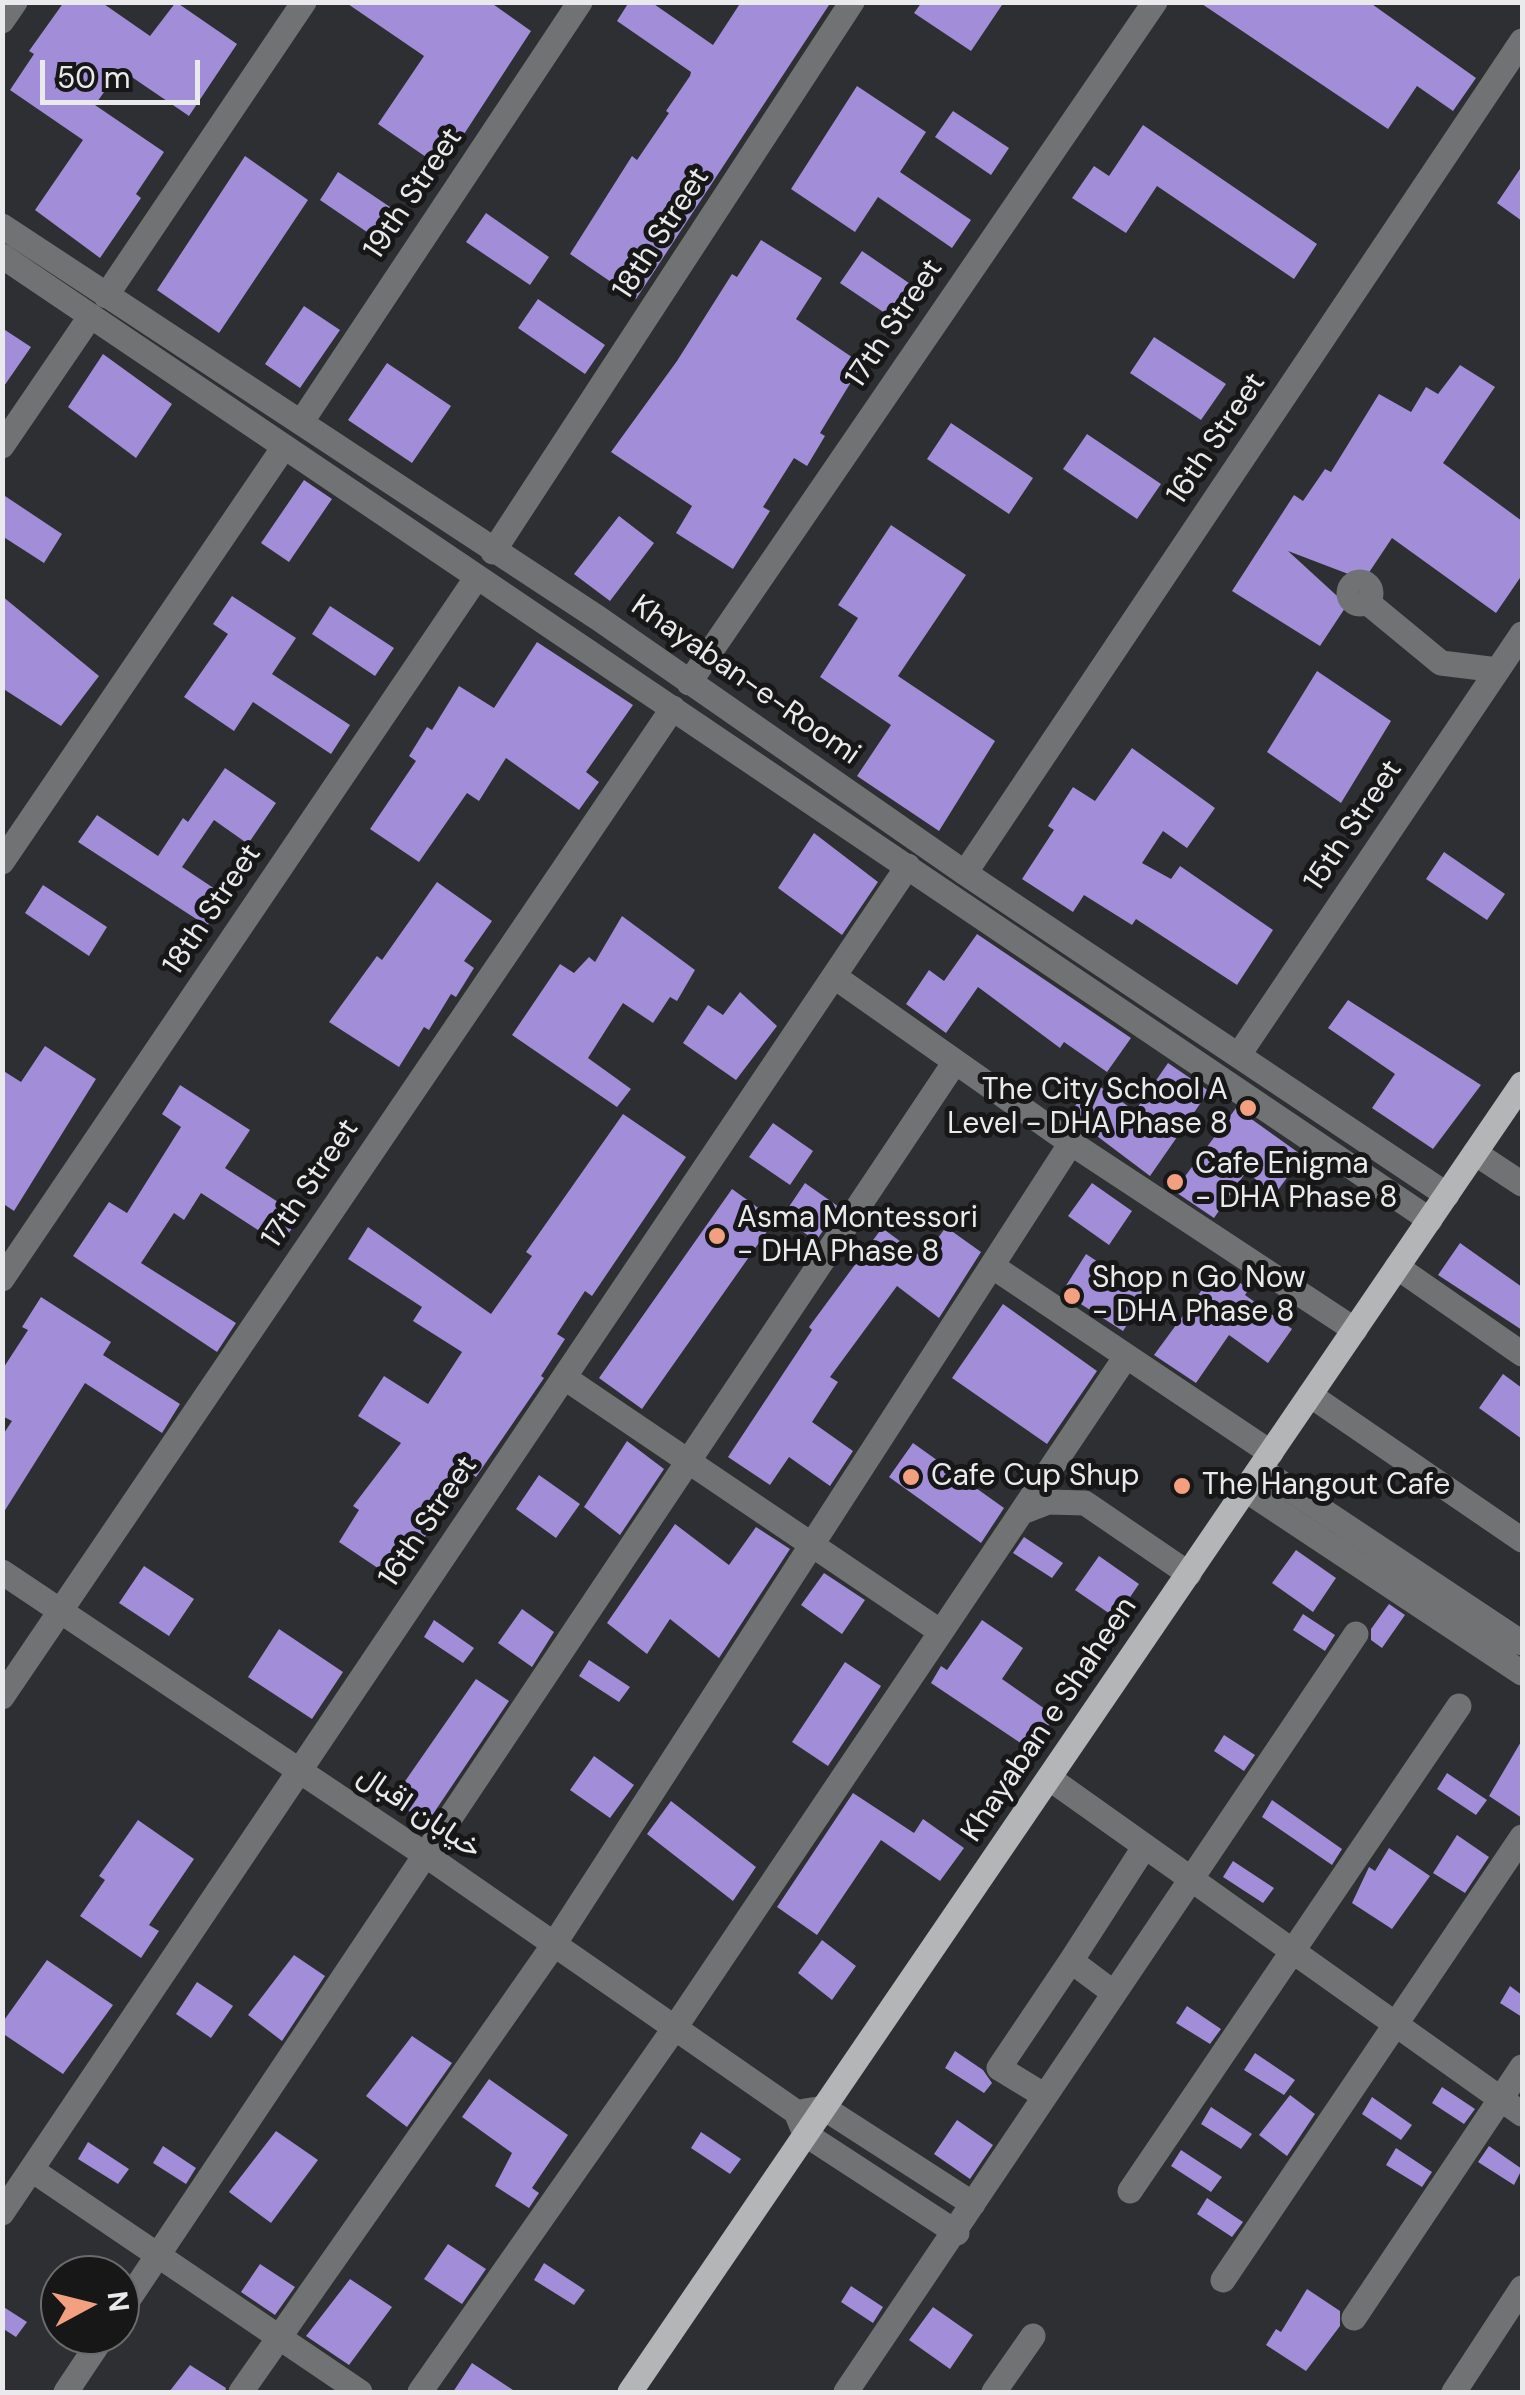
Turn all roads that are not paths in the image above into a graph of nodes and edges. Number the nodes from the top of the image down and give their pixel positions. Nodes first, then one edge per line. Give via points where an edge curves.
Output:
1 (15, 2) edge
2 (304, 2) edge
3 (580, 2) edge
4 (852, 2) edge
5 (1154, 2) edge
6 (2, 21) edge
7 (1522, 41) edge
8 (2, 226) edge
9 (2, 256) edge
10 (98, 306) junction
11 (302, 421) junction
12 (2, 446) edge
13 (284, 448) junction
14 (494, 552) junction
15 (477, 577) junction
16 (546, 585) junction
17 (1367, 602) dead end
18 (532, 614) junction
19 (598, 618) junction
20 (1522, 634) edge
21 (578, 645) junction
22 (1498, 670) junction
23 (689, 683) junction
24 (673, 708) junction
25 (2, 862) edge
26 (908, 866) junction
27 (965, 873) junction
28 (835, 977) junction
29 (1240, 1053) junction
30 (956, 1062) junction
31 (1522, 1084) edge
32 (1071, 1143) junction
33 (1476, 1153) junction
34 (1522, 1184) edge
35 (1447, 1195) junction
36 (1430, 1220) junction
37 (992, 1266) junction
38 (1397, 1268) junction
39 (2, 1279) edge
40 (1354, 1330) junction
41 (1522, 1354) edge
42 (1125, 1358) junction
43 (565, 1378) junction
44 (1310, 1395) junction
45 (691, 1463) junction
46 (1259, 1470) junction
47 (1022, 1512) junction
48 (1522, 1540) edge
49 (812, 1546) junction
50 (2, 1572) edge
51 (1188, 1574) junction
52 (61, 1611) junction
53 (941, 1632) junction
54 (1356, 1634) dead end
55 (1522, 1643) edge
56 (1522, 1673) edge
57 (2, 1697) edge
58 (1459, 1706) dead end
59 (300, 1771) junction
60 (1049, 1778) junction
61 (1522, 1837) edge
62 (1145, 1846) junction
63 (427, 1856) junction
64 (1191, 1879) junction
65 (554, 1946) junction
66 (1293, 1951) junction
67 (1071, 1961) junction
68 (1114, 1993) junction
69 (1394, 2022) junction
70 (674, 2029) junction
71 (1522, 2068) edge
72 (1044, 2096) junction
73 (1512, 2106) edge
74 (824, 2108) junction
75 (800, 2123) junction
76 (32, 2170) junction
77 (1130, 2191) dead end
78 (973, 2204) junction
79 (2, 2213) edge
80 (957, 2233) junction
81 (158, 2255) junction
82 (1223, 2280) dead end
83 (140, 2282) edge
84 (1522, 2288) edge
85 (1354, 2318) dead end
86 (1033, 2336) dead end
87 (278, 2337) junction
88 (91, 2355) edge
89 (66, 2392) edge
90 (241, 2392) edge
91 (360, 2392) edge
92 (420, 2392) edge
93 (630, 2392) edge
94 (846, 2392) edge
95 (994, 2392) edge
96 (1454, 2392) edge

1 - 6 street
2 - 10 street
3 - 11 street, 19th Street
4 - 14 street, 18th Street
5 - 23 street, 17th Street
7 - 27 street, 16th Street
8 - 10 street, Khayaban-e-Roomi
9 - 10 street, Khayaban-e-Roomi
10 - 11 street, Khayaban-e-Roomi
10 - 12 street
10 - 13 street, Khayaban-e-Roomi
11 - 14 street, Khayaban-e-Roomi
13 - 15 street, Khayaban-e-Roomi
13 - 25 street
14 - 16 street, Khayaban-e-Roomi
15 - 18 street, Khayaban-e-Roomi
15 - 39 street, 18th Street
16 - 18 street via 552,608
16 - 19 street, Khayaban-e-Roomi
17 - 22 street via 1441,662
18 - 21 street, Khayaban-e-Roomi
19 - 21 street via 579,624
19 - 23 street, Khayaban-e-Roomi
20 - 22 street, 15th Street
21 - 24 street, Khayaban-e-Roomi
22 - 29 street, 15th Street
23 - 27 street, Khayaban-e-Roomi
24 - 26 street, Khayaban-e-Roomi
24 - 52 street, 17th Street
26 - 28 street, 16th Street
26 - 36 street, Khayaban-e-Roomi
27 - 29 street, Khayaban-e-Roomi
28 - 30 street
28 - 43 street, 16th Street
29 - 35 street, Khayaban-e-Roomi
30 - 32 street
30 - 45 street
31 - 33 main road, Khayaban e Shaheen
32 - 37 street
32 - 40 street
33 - 34 street
33 - 35 main road, Khayaban e Shaheen
35 - 36 main road, Khayaban e Shaheen
36 - 38 main road, Khayaban e Shaheen
37 - 42 street
37 - 49 street
38 - 40 main road, Khayaban e Shaheen
38 - 41 street
40 - 44 main road, Khayaban e Shaheen
42 - 46 street
42 - 47 street
43 - 45 street
43 - 59 street, 16th Street
44 - 46 main road, Khayaban e Shaheen
44 - 48 street
45 - 49 street
45 - 63 street
46 - 51 main road, Khayaban e Shaheen
46 - 55 street
46 - 56 street
47 - 51 street via 1048,1502 1086,1503
47 - 53 street
49 - 53 street
49 - 65 street
50 - 52 street, خیابان اقبال
51 - 60 main road, Khayaban e Shaheen
52 - 57 street, 17th Street
52 - 59 street, خیابان اقبال
53 - 70 street
54 - 64 street
58 - 66 street
59 - 63 street, خیابان اقبال
59 - 76 street, 16th Street
60 - 62 street
60 - 74 main road, Khayaban e Shaheen
61 - 69 street
62 - 64 street
62 - 67 street
63 - 65 street, خیابان اقبال
63 - 81 street
64 - 66 street
64 - 68 street
65 - 70 street, خیابان اقبال
65 - 87 street
66 - 69 street
66 - 77 street
67 - 68 street
67 - 72 street via 999,2068
68 - 72 street
69 - 73 street
69 - 82 street
70 - 75 street, خیابان اقبال
70 - 92 street
71 - 73 street
72 - 78 street
73 - 85 street
74 - 75 main road, Khayaban e Shaheen
74 - 78 street
75 - 80 street, خیابان اقبال
75 - 93 main road, Khayaban e Shaheen
76 - 79 street, 16th Street
76 - 81 street
78 - 80 street
80 - 94 street
81 - 83 street
81 - 87 street
84 - 96 street
86 - 95 street
87 - 90 street
87 - 91 street
88 - 89 street

